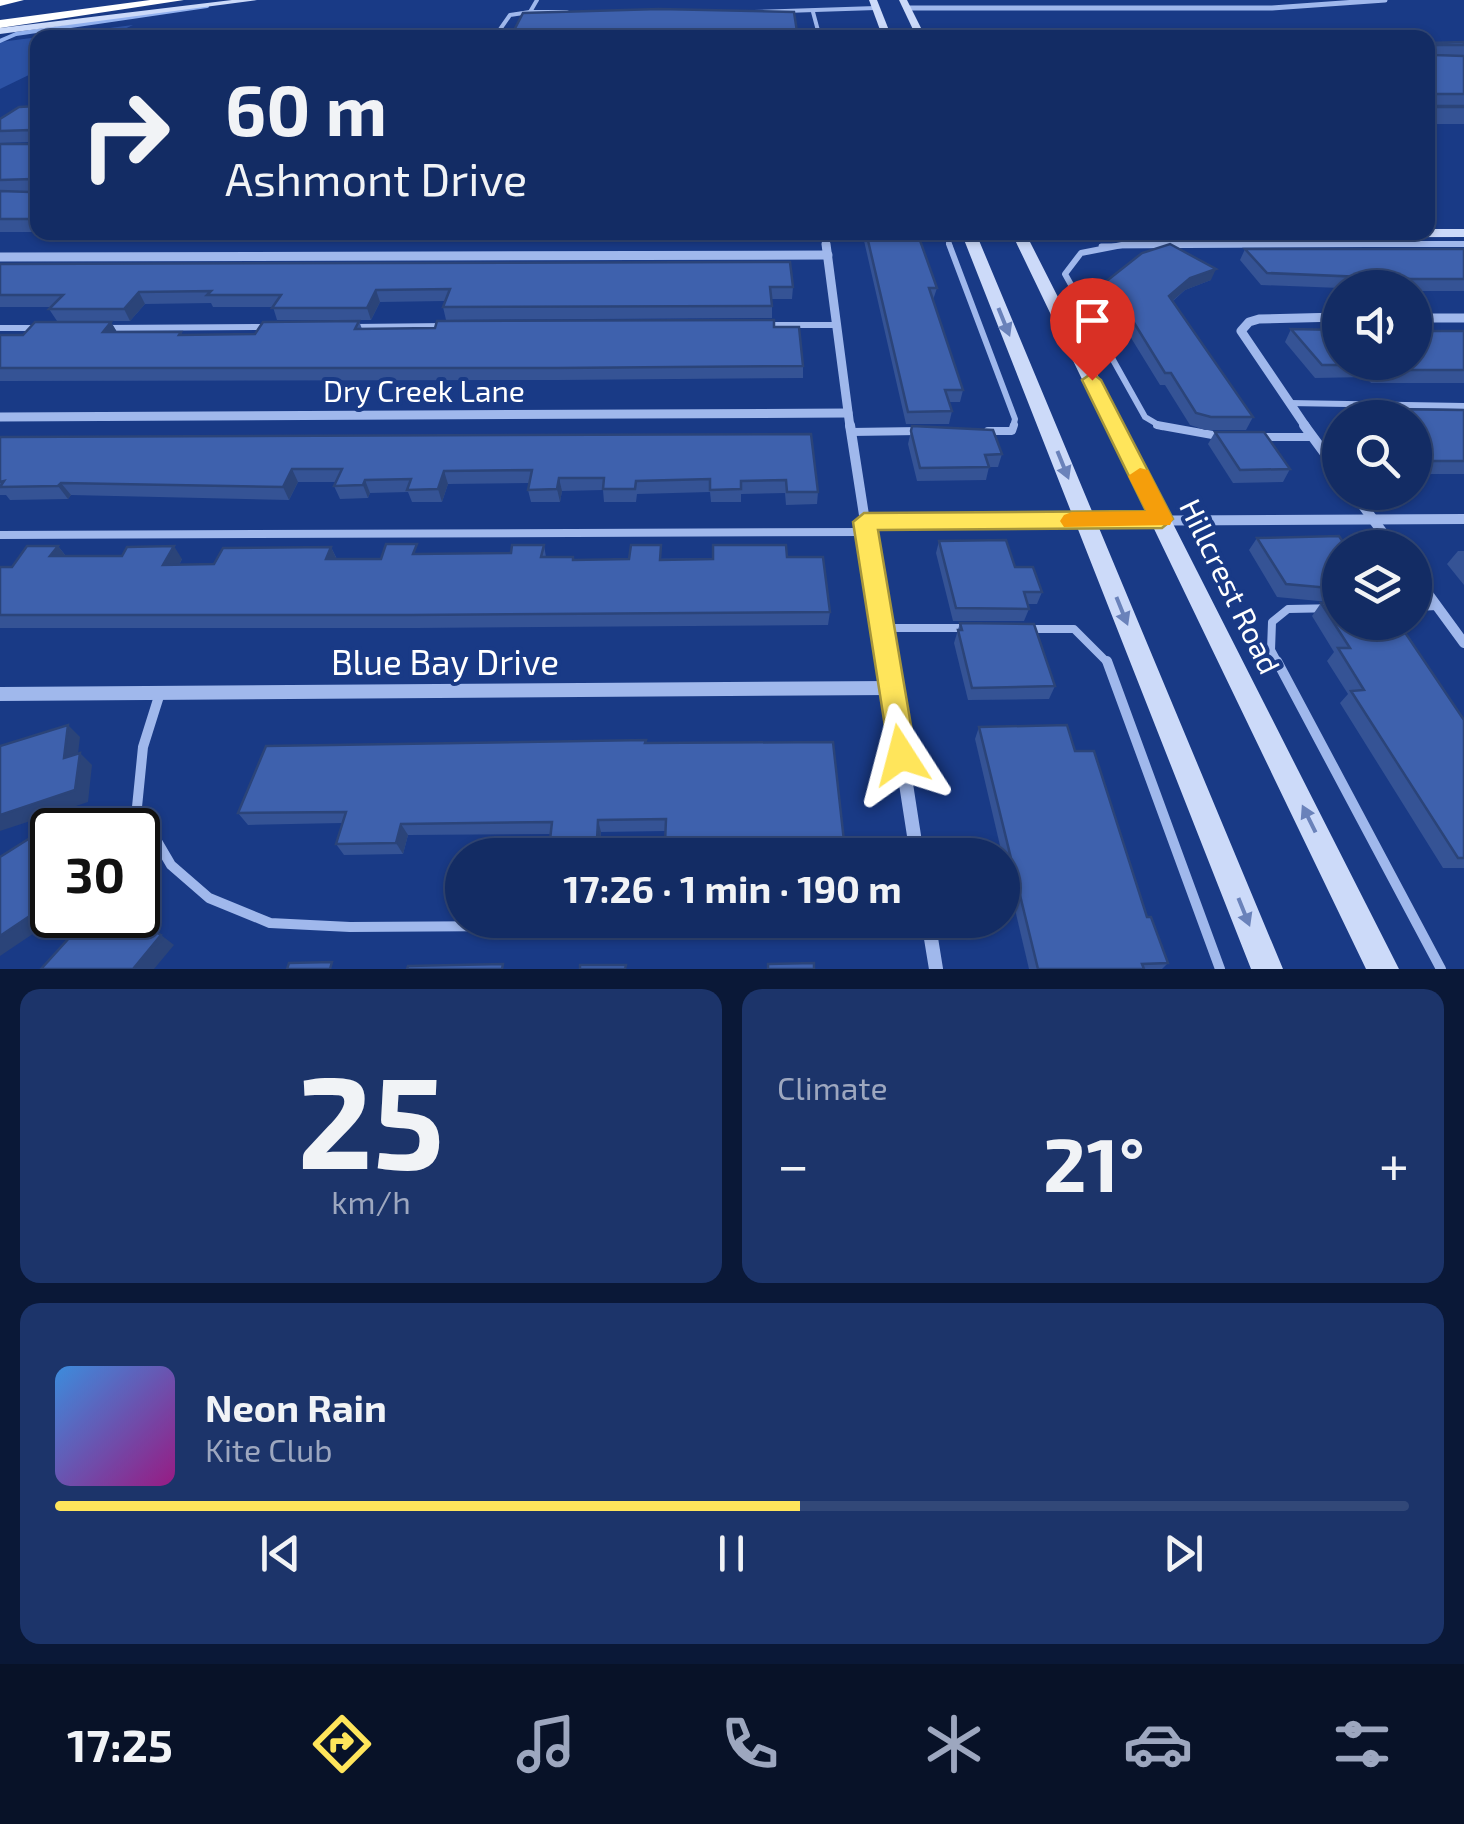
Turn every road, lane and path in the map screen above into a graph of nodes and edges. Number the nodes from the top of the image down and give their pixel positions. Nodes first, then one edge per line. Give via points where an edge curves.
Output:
1 (18, 0) edge
2 (143, 0) edge
3 (178, 0) edge
4 (253, 0) edge
5 (537, 0) edge
6 (1385, 0) edge
7 (0, 2) edge
8 (875, 4) edge
9 (905, 4) edge
10 (530, 12) junction
11 (582, 12) edge
12 (754, 12) edge
13 (813, 12) junction
14 (0, 24) edge
15 (500, 30) edge
16 (818, 30) edge
17 (885, 30) edge
18 (918, 30) edge
19 (1435, 233) edge
20 (1464, 233) edge
21 (825, 240) edge
22 (947, 240) edge
23 (971, 240) edge
24 (1022, 240) edge
25 (1464, 244) edge
26 (828, 256) junction
27 (0, 257) edge
28 (1322, 318) edge
29 (1432, 318) edge
30 (1464, 318) edge
31 (836, 324) junction
32 (757, 325) edge
33 (458, 326) edge
34 (279, 327) edge
35 (338, 327) edge
36 (0, 328) edge
37 (40, 328) edge
38 (100, 328) edge
39 (1288, 403) junction
40 (1464, 406) edge
41 (848, 413) junction
42 (0, 417) edge
43 (922, 431) edge
44 (976, 431) edge
45 (851, 432) junction
46 (1222, 436) edge
47 (1240, 436) edge
48 (1312, 437) junction
49 (1322, 450) edge
50 (1367, 510) edge
51 (1162, 519) junction
52 (1464, 519) edge
53 (1086, 520) junction
54 (1374, 520) junction
55 (865, 527) junction
56 (1381, 530) edge
57 (0, 536) edge
58 (1432, 599) edge
59 (1432, 606) edge
60 (1437, 606) junction
61 (1322, 608) edge
62 (881, 628) junction
63 (978, 628) edge
64 (1016, 628) edge
65 (1464, 643) edge
66 (890, 688) junction
67 (0, 694) edge
68 (160, 694) junction
69 (915, 838) edge
70 (445, 926) edge
71 (931, 938) edge
72 (936, 969) edge
73 (1220, 969) edge
74 (1267, 969) edge
75 (1384, 969) edge
76 (1442, 969) edge

1 - 7 highway
2 - 14 highway
3 - 14 highway
4 - 14 main road
5 - 10 lane
6 - 9 street via 1272,8
8 - 9 main road
8 - 13 lane
8 - 17 main road
9 - 18 main road
10 - 11 lane
10 - 15 lane via 510,15
12 - 13 lane
13 - 16 lane
19 - 20 main road
21 - 26 street
22 - 44 lane via 1015,419 1012,431
23 -> 53 main road
24 - 51 main road, Hillcrest Road
25 - 46 lane via 1108,244 1070,260 1065,274 1145,417 1160,427
26 - 27 street
26 - 31 street
28 - 39 street via 1259,319 1241,331
29 - 30 street
31 - 32 lane
31 - 41 street
33 - 35 lane
34 - 38 lane
36 - 37 lane
39 - 40 lane
39 - 48 street
41 - 42 street, Dry Creek Lane
41 - 45 street
43 - 45 lane
45 - 55 street
47 - 48 lane
48 - 49 street
50 - 54 street
51 - 53 street
51 - 54 street
75 -> 51 main road, Hillcrest Road
52 - 54 street
53 - 55 street
53 -> 74 main road
54 - 56 street
55 - 57 lane
55 - 62 street
58 - 60 street
59 - 60 lane
60 - 65 street
61 - 76 lane via 1288,609 1272,622 1271,650
62 - 63 lane
62 - 66 street
64 - 73 lane via 1074,629 1107,660
66 - 68 street, Blue Bay Drive
66 - 69 street
67 - 68 street, Blue Bay Drive
68 - 70 lane via 143,747 137,807 171,866 209,898 270,923
71 - 72 street

